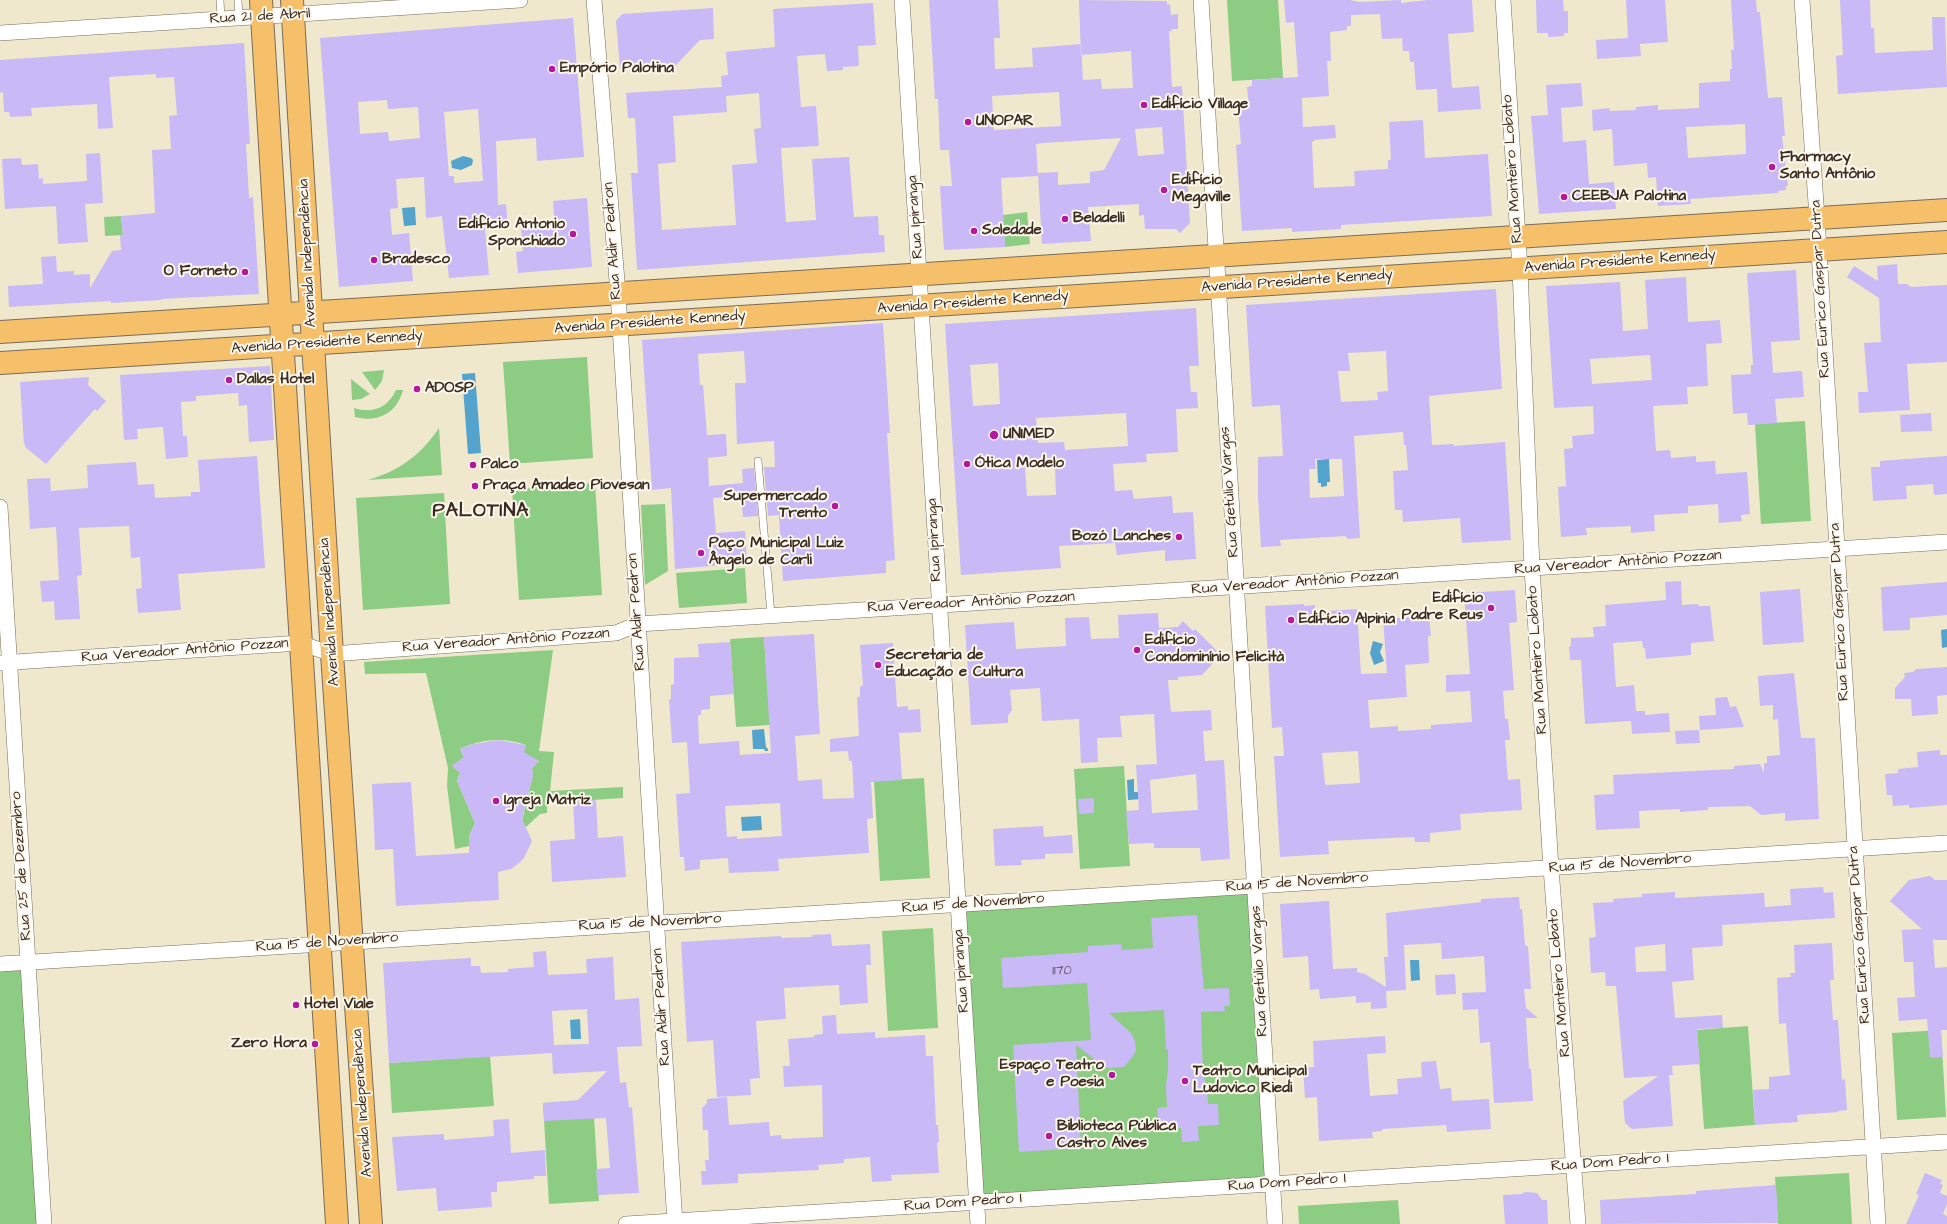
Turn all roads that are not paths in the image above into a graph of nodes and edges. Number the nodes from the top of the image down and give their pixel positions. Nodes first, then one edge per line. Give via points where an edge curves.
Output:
1 (220, 0) edge
2 (238, 0) edge
3 (520, 0) edge
4 (594, 0) edge
5 (902, 0) edge
6 (1200, 0) edge
7 (1503, 0) edge
8 (1802, 0) edge
9 (293, 7) edge
10 (261, 8) edge
11 (239, 18) junction
12 (221, 19) junction
13 (0, 33) edge
14 (302, 167) junction
15 (271, 170) junction
16 (1947, 210) edge
17 (1817, 218) junction
18 (1517, 237) junction
19 (1947, 242) edge
20 (1818, 250) junction
21 (1216, 256) junction
22 (1520, 268) junction
23 (920, 274) junction
24 (1217, 288) junction
25 (618, 293) junction
26 (452, 303) junction
27 (921, 306) junction
28 (311, 312) junction
29 (279, 313) junction
30 (140, 322) junction
31 (619, 325) junction
32 (0, 332) edge
33 (456, 335) junction
34 (313, 344) junction
35 (281, 346) junction
36 (142, 354) junction
37 (0, 363) edge
38 (758, 461) dead end
39 (322, 485) junction
40 (290, 488) junction
41 (0, 507) edge
42 (1947, 542) edge
43 (1836, 549) junction
44 (1532, 568) junction
45 (1236, 586) junction
46 (939, 605) junction
47 (771, 615) junction
48 (638, 624) junction
49 (300, 643) junction
50 (332, 654) junction
51 (5, 663) edge
52 (1947, 843) edge
53 (1855, 849) junction
54 (1551, 868) junction
55 (1254, 886) junction
56 (958, 905) junction
57 (656, 923) junction
58 (352, 941) junction
59 (319, 944) junction
60 (28, 962) junction
61 (0, 964) edge
62 (1947, 1142) edge
63 (1873, 1147) junction
64 (1575, 1165) junction
65 (1272, 1184) junction
66 (976, 1202) junction
67 (675, 1223) edge
68 (44, 1224) edge
69 (337, 1224) edge
70 (371, 1224) edge
71 (626, 1224) edge
72 (978, 1224) edge
73 (1275, 1224) edge
74 (1578, 1224) edge
75 (1878, 1224) edge

1 - 12 lane
2 - 11 lane
3 - 9 street, Rua 21 de Abril
4 - 25 street, Rua Aldir Pedron
5 - 23 street, Rua Ipiranga
6 - 21 street, Rua Getúlio Vargas
7 - 18 street, Rua Monteiro Lobato
8 - 17 street, Rua Eurico Gaspar Dutra
9 - 10 street, Rua 21 de Abril
9 - 14 main road, Avenida Independência
10 - 11 street, Rua 21 de Abril
10 - 15 main road
11 - 12 street, Rua 21 de Abril
12 - 13 street, Rua 21 de Abril
14 - 15 main road
14 - 28 main road, Avenida Independência
15 - 29 main road
16 - 17 main road, Avenida Presidente Kennedy
17 - 18 main road, Avenida Presidente Kennedy
17 - 20 street, Rua Eurico Gaspar Dutra
18 - 21 main road, Avenida Presidente Kennedy
18 - 22 street, Rua Monteiro Lobato
19 - 20 main road, Avenida Presidente Kennedy
20 - 22 main road, Avenida Presidente Kennedy
20 - 43 street, Rua Eurico Gaspar Dutra
21 - 23 main road, Avenida Presidente Kennedy
21 - 24 street, Rua Getúlio Vargas
22 - 24 main road, Avenida Presidente Kennedy
22 - 44 street, Rua Monteiro Lobato
23 - 25 main road, Avenida Presidente Kennedy
23 - 27 street, Rua Ipiranga
24 - 27 main road, Avenida Presidente Kennedy
24 - 45 street, Rua Getúlio Vargas
25 - 26 main road, Avenida Presidente Kennedy
25 - 31 street, Rua Aldir Pedron
26 - 28 main road, Avenida Presidente Kennedy
26 - 33 main road
27 - 31 main road, Avenida Presidente Kennedy
27 - 46 street, Rua Ipiranga
28 - 29 main road, Avenida Presidente Kennedy
28 - 34 main road, Avenida Independência
29 - 30 main road, Avenida Presidente Kennedy
29 - 35 main road
30 - 32 main road, Avenida Presidente Kennedy
30 - 36 main road
31 - 33 main road, Avenida Presidente Kennedy
31 - 48 street, Rua Aldir Pedron
33 - 34 main road, Avenida Presidente Kennedy
34 - 35 main road, Avenida Presidente Kennedy
34 - 39 main road, Avenida Independência
35 - 36 main road, Avenida Presidente Kennedy
35 - 40 main road
36 - 37 main road, Avenida Presidente Kennedy
38 - 47 lane
39 - 40 main road
39 - 50 main road, Avenida Independência
40 - 49 main road
41 - 51 street, Rua 25 de Dezembro
42 - 43 street, Rua Vereador Antônio Pozzan
43 - 44 street, Rua Vereador Antônio Pozzan
43 - 53 street, Rua Eurico Gaspar Dutra
44 - 45 street, Rua Vereador Antônio Pozzan
44 - 54 street, Rua Monteiro Lobato
45 - 46 street, Rua Vereador Antônio Pozzan
45 - 55 street, Rua Getúlio Vargas
46 - 47 street, Rua Vereador Antônio Pozzan
46 - 56 street, Rua Ipiranga
47 - 48 street, Rua Vereador Antônio Pozzan
48 - 50 street, Rua Vereador Antônio Pozzan via 616,633
48 - 57 street, Rua Aldir Pedron
49 - 50 street, Rua Vereador Antônio Pozzan
49 - 51 street, Rua Vereador Antônio Pozzan
49 - 59 main road
50 - 58 main road, Avenida Independência
51 - 60 street, Rua 25 de Dezembro
52 - 53 street, Rua 15 de Novembro
53 - 54 street, Rua 15 de Novembro
53 - 63 street, Rua Eurico Gaspar Dutra
54 - 55 street, Rua 15 de Novembro
54 - 64 street, Rua Monteiro Lobato
55 - 56 street, Rua 15 de Novembro
55 - 65 street, Rua Getúlio Vargas
56 - 57 street, Rua 15 de Novembro
56 - 66 street, Rua Ipiranga
57 - 58 street, Rua 15 de Novembro
57 - 67 street, Rua Aldir Pedron
58 - 59 street, Rua 15 de Novembro
58 - 70 main road, Avenida Independência
59 - 60 street, Rua 15 de Novembro
59 - 69 main road
60 - 61 street, Rua 15 de Novembro
60 - 68 street, Rua 25 de Dezembro
62 - 63 street, Rua Dom Pedro I
63 - 64 street, Rua Dom Pedro I
63 - 75 street, Rua Eurico Gaspar Dutra
64 - 65 street, Rua Dom Pedro I
64 - 74 street, Rua Monteiro Lobato
65 - 66 street, Rua Dom Pedro I
65 - 73 street, Rua Getúlio Vargas
66 - 67 street, Rua Dom Pedro I
66 - 72 street, Rua Ipiranga
67 - 71 street, Rua Dom Pedro I

